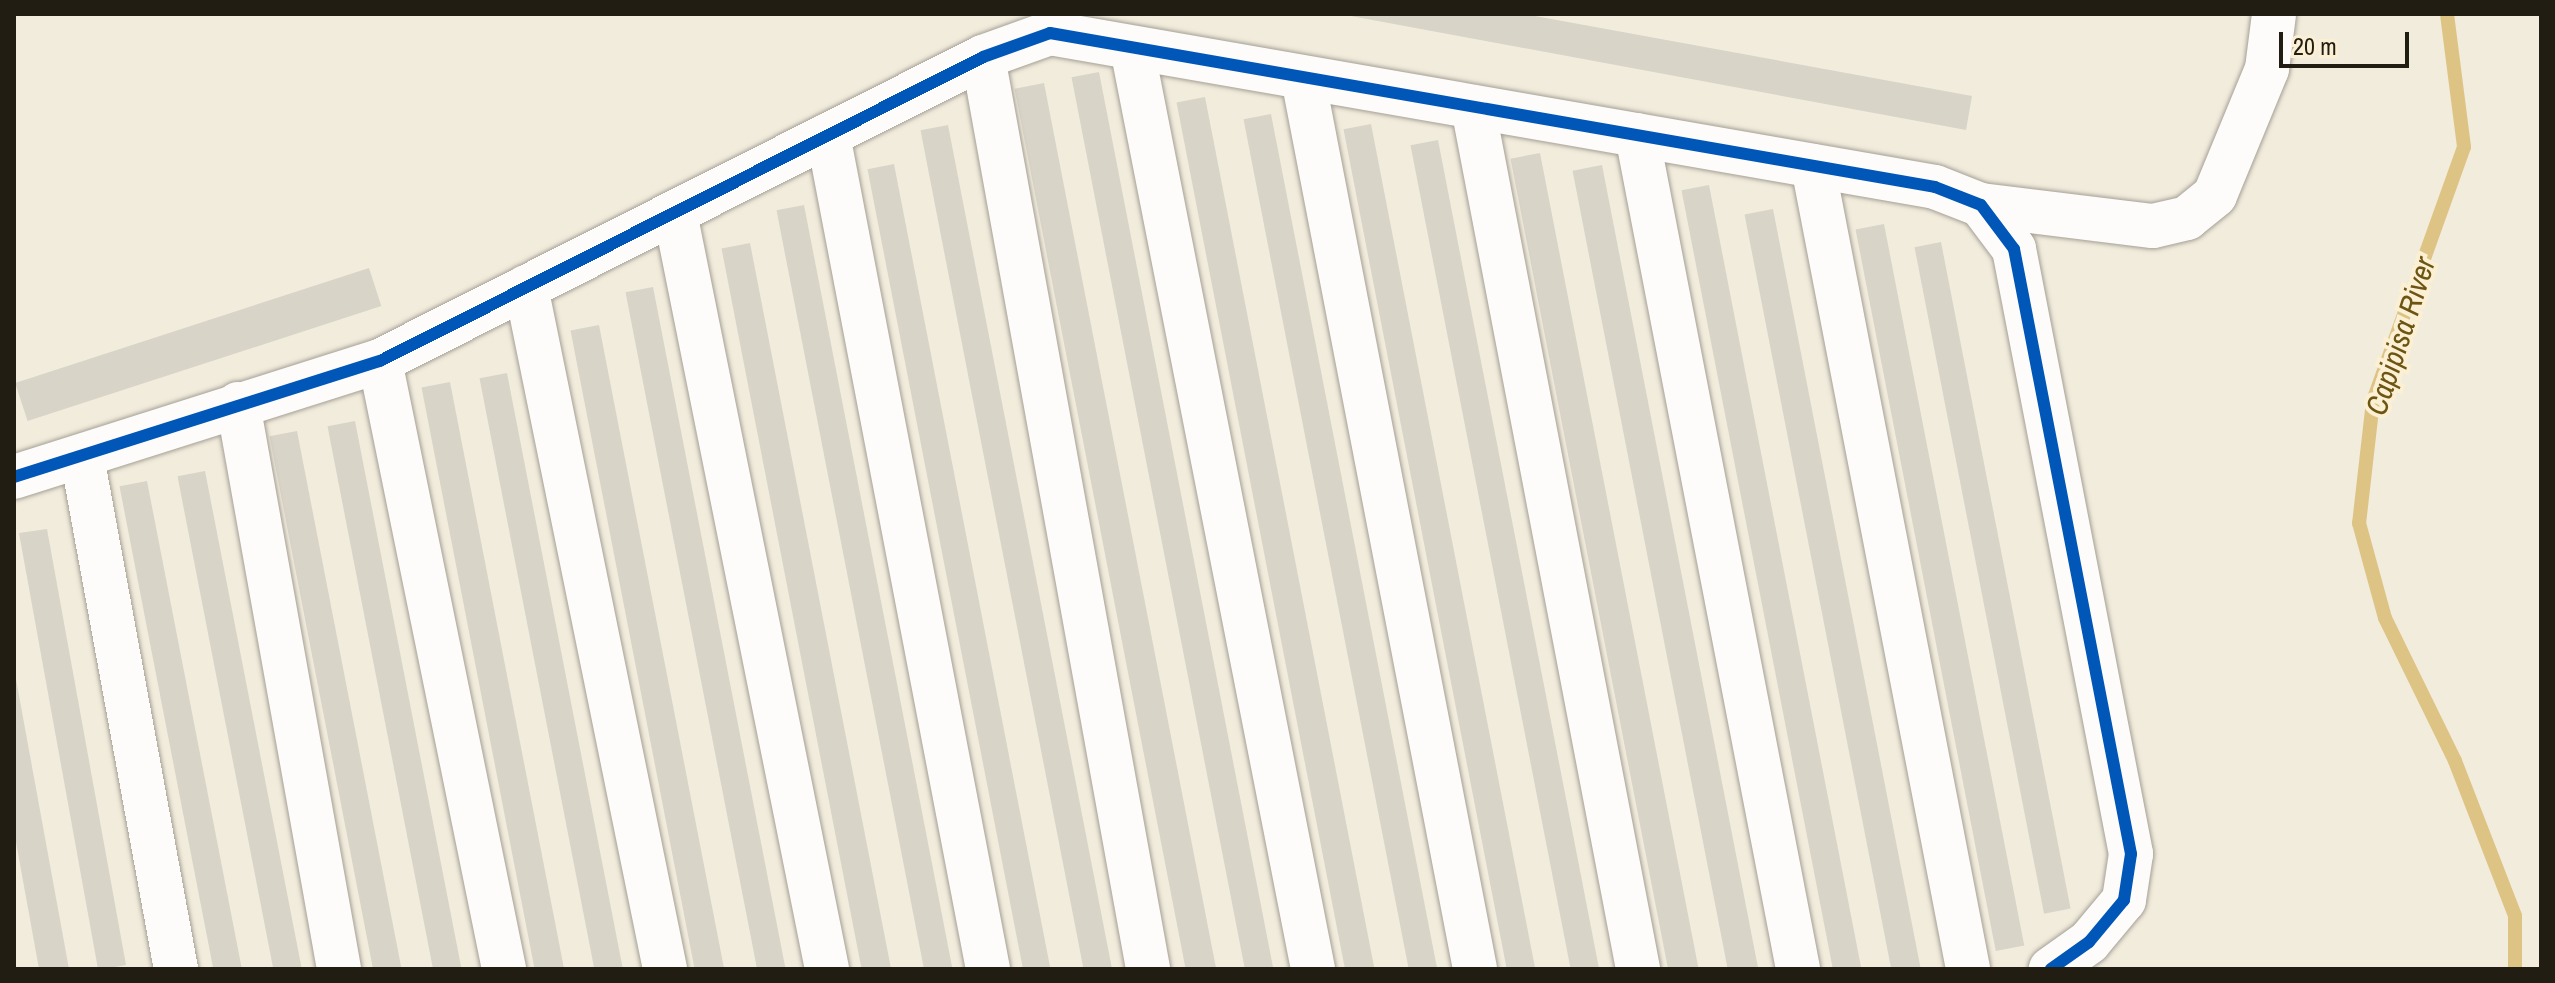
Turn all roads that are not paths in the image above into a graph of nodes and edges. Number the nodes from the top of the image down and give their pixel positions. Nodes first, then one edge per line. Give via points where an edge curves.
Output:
1 (2274, 14) edge
2 (1132, 48) junction
3 (983, 57) junction
4 (1303, 78) junction
5 (1473, 107) junction
6 (828, 135) junction
7 (1637, 135) junction
8 (1813, 166) junction
9 (1981, 205) junction
10 (675, 213) junction
11 (526, 287) junction
12 (380, 361) junction
13 (238, 404) junction
14 (82, 457) junction
15 (14, 477) edge
16 (176, 969) edge
17 (339, 969) edge
18 (504, 969) edge
19 (665, 969) edge
20 (827, 969) edge
21 (988, 969) edge
22 (1148, 969) edge
23 (1313, 969) edge
24 (1475, 969) edge
25 (1638, 969) edge
26 (1798, 969) edge
27 (1968, 969) edge
28 (2051, 969) edge

1 - 9 street via 2267,69 2215,195 2187,218 2153,226
2 - 3 street via 1050,33
2 - 4 street
2 - 23 street
3 - 6 street
3 - 22 street
4 - 5 street
4 - 24 street
5 - 7 street
5 - 25 street
6 - 10 street
6 - 21 street
7 - 8 street
7 - 26 street
8 - 9 street via 1935,187
8 - 27 street
9 - 28 street via 2014,249 2131,854 2124,900 2089,942
10 - 11 street
10 - 20 street
11 - 12 street
11 - 19 street
12 - 13 street
12 - 18 street
13 - 14 street
13 - 17 street
14 - 15 street
14 - 16 street

